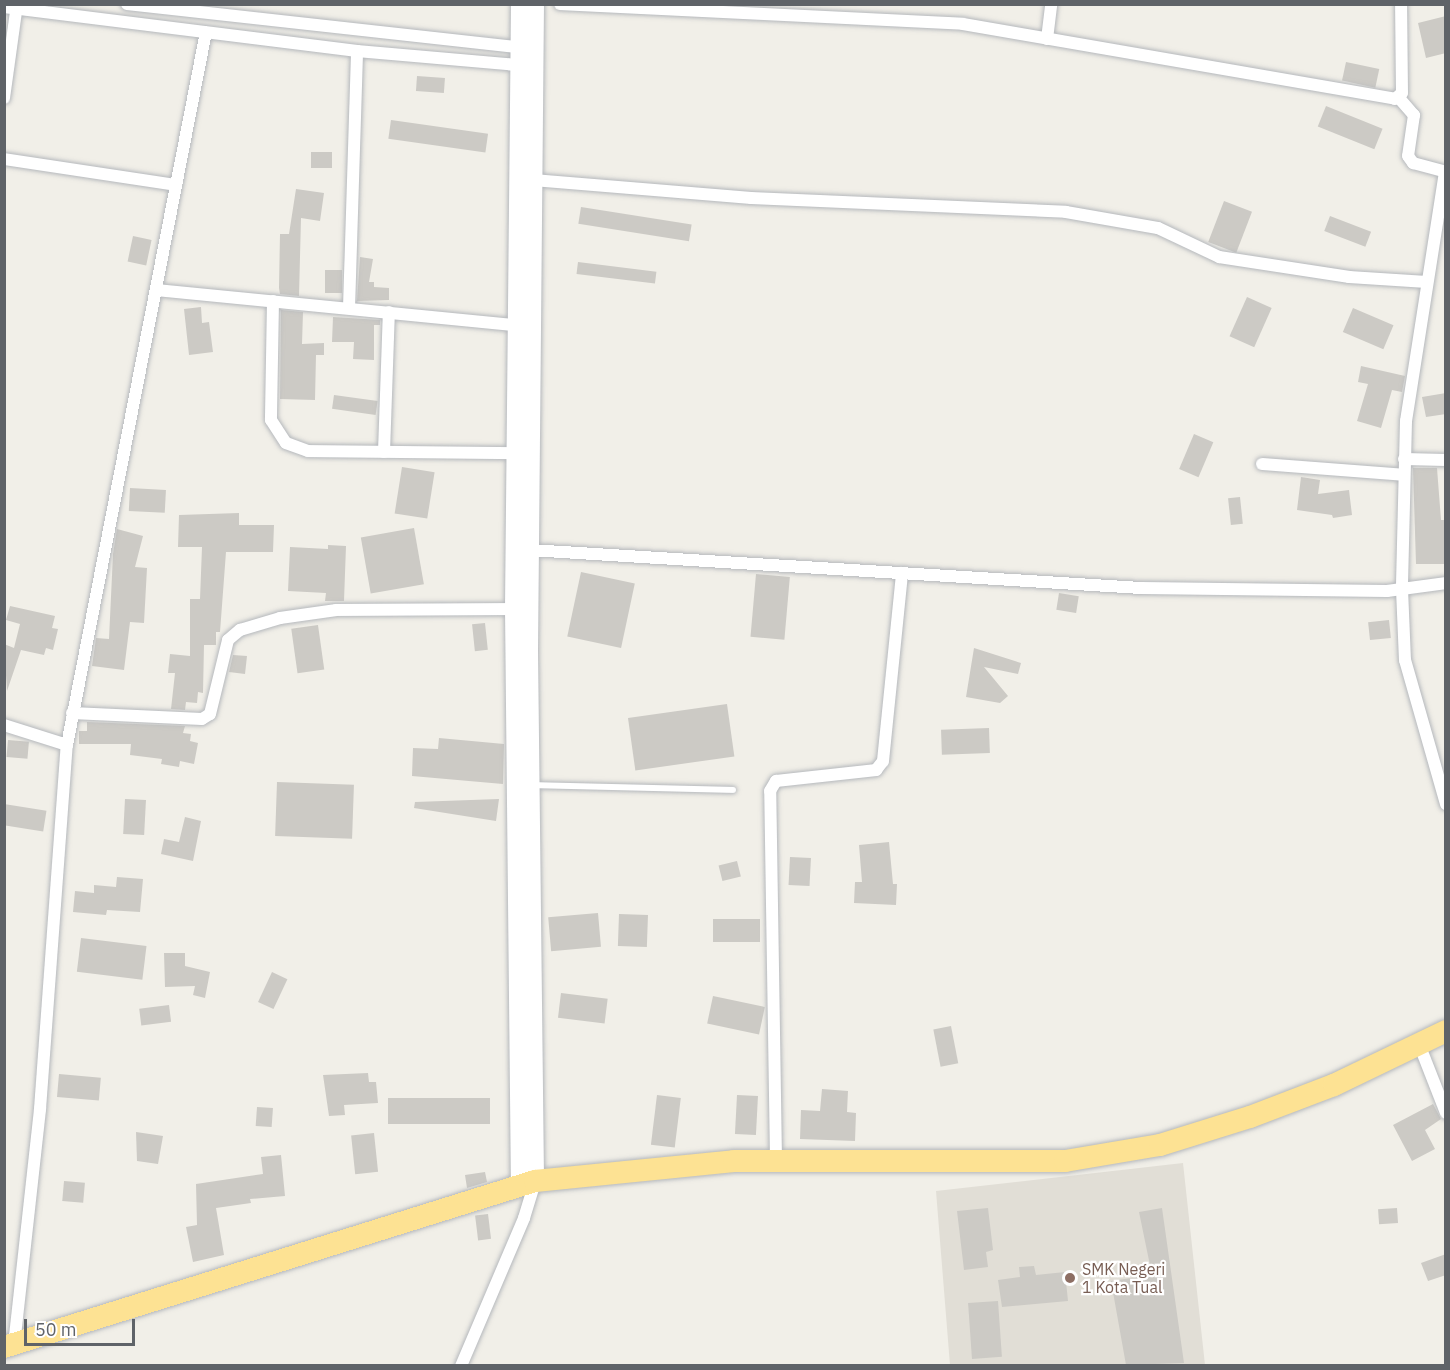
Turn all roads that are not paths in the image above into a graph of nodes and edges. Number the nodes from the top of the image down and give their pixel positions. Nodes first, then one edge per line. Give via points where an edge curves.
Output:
1 (127, 4) edge
2 (520, 4) edge
3 (535, 4) edge
4 (560, 4) edge
5 (1051, 4) edge
6 (1401, 4) edge
7 (12, 7) edge
8 (786, 10) edge
9 (206, 32) junction
10 (1047, 39) junction
11 (357, 51) junction
12 (526, 57) junction
13 (4, 98) edge
14 (1399, 98) junction
15 (4, 159) edge
16 (1445, 172) edge
17 (533, 180) junction
18 (176, 185) junction
19 (1427, 282) junction
20 (157, 290) junction
21 (273, 301) junction
22 (349, 308) junction
23 (388, 312) junction
24 (517, 325) junction
25 (384, 452) junction
26 (516, 453) junction
27 (1404, 459) junction
28 (1446, 460) edge
29 (1262, 464) dead end
30 (1404, 476) junction
31 (530, 550) junction
32 (902, 573) junction
33 (1446, 584) edge
34 (1402, 589) junction
35 (514, 609) junction
36 (72, 713) junction
37 (4, 725) edge
38 (67, 745) junction
39 (523, 786) junction
40 (733, 790) dead end
41 (1446, 804) edge
42 (1446, 1030) edge
43 (1419, 1044) junction
44 (1446, 1113) edge
45 (776, 1159) junction
46 (528, 1184) junction
47 (9, 1346) edge
48 (461, 1365) edge

1 - 12 street
2 - 12 street
3 - 12 street
4 - 8 street
5 - 10 street
6 - 14 street
7 - 9 street
7 - 13 street
8 - 10 street via 963,24
9 - 11 street
9 - 18 street
10 - 14 street
11 - 12 street
11 - 22 street
12 - 17 street
12 - 24 street
14 - 16 street via 1414,115 1408,156 1413,163
15 - 18 street
16 - 19 street
17 - 19 street via 751,198 1066,212 1158,228 1218,257 1349,278
17 - 31 street
18 - 20 street
19 - 27 street
20 - 21 street
20 - 36 street
21 - 22 street
21 - 25 street via 271,420 276,433 291,446 308,451
22 - 23 street
23 - 24 street
23 - 25 street
24 - 26 street
25 - 26 street
26 - 35 street
27 - 28 street
27 - 30 street
29 - 30 street
30 - 34 street
31 - 32 street
31 - 39 street
32 - 34 street via 1141,588
32 - 45 street via 883,761 876,770 776,781 770,791
33 - 34 street
34 - 41 street via 1405,660
35 - 36 street via 336,610 280,618 240,630 228,640 210,714 202,718
35 - 39 street
36 - 38 street
37 - 38 street
38 - 47 street via 40,1109
39 - 40 lane
39 - 46 street
42 - 43 highway
43 - 44 street
43 - 45 highway via 1334,1084 1250,1117 1115,1155 987,1164
45 - 46 highway
46 - 47 highway
46 - 48 street via 524,1218

